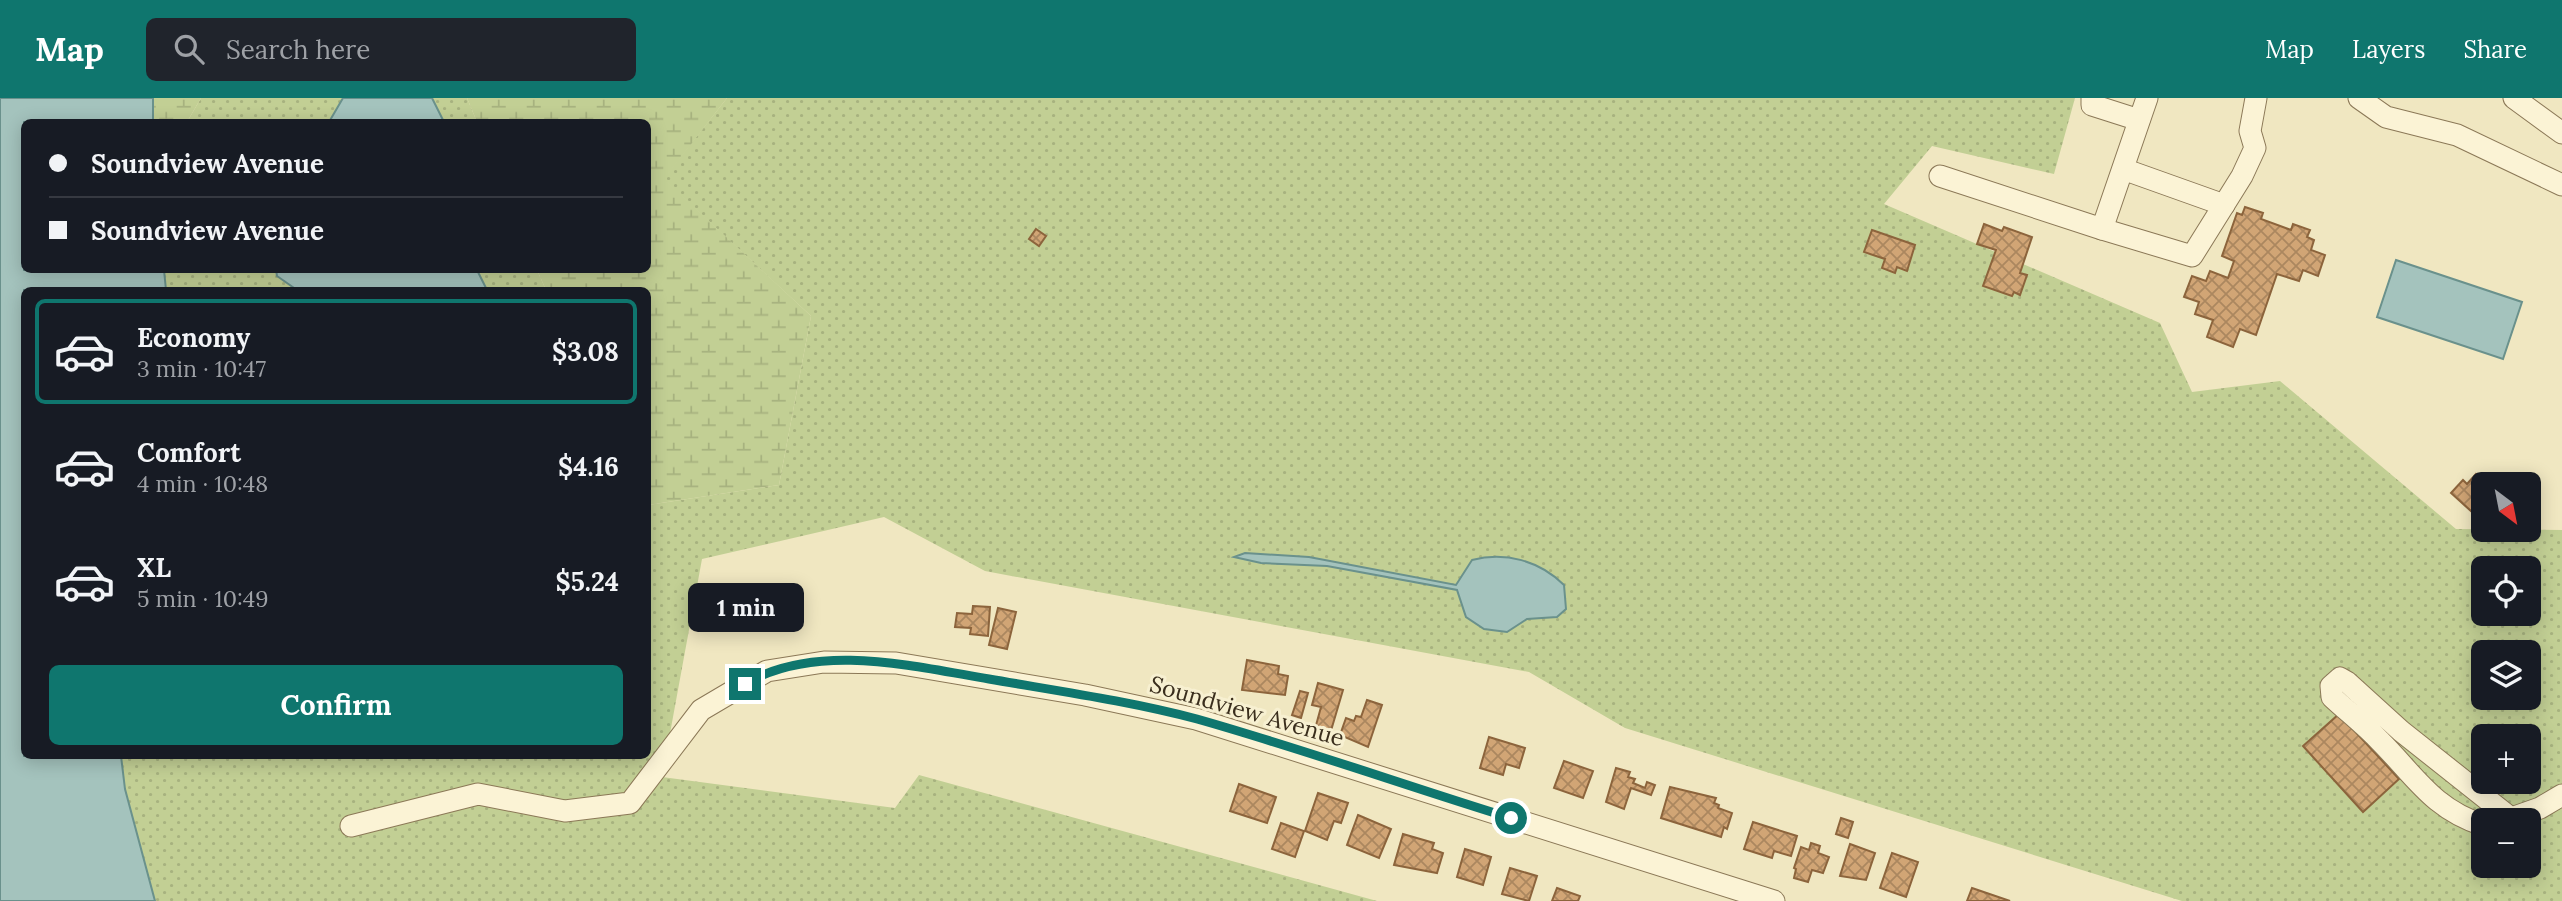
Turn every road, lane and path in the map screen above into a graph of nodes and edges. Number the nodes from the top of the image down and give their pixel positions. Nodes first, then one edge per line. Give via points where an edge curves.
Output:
1 (2092, 98) edge
2 (2256, 98) edge
3 (2359, 98) edge
4 (2514, 98) edge
5 (2143, 110) edge
6 (2562, 132) edge
7 (2123, 169) junction
8 (1940, 176) dead end
9 (2562, 185) edge
10 (2224, 205) junction
11 (2102, 229) junction
12 (2562, 795) edge
13 (2493, 808) edge
14 (2540, 808) edge
15 (2471, 820) edge
16 (351, 826) dead end
17 (1774, 901) edge

1 - 5 street via 2092,106
2 - 10 street via 2250,131 2255,148
3 - 9 street via 2386,117 2457,135
4 - 6 street
5 - 7 street
7 - 10 street
7 - 11 street
8 - 11 street
10 - 11 street via 2192,256
12 - 14 street
13 - 15 street via 2347,682 2340,678 2331,686 2332,697 2381,741 2413,780 2451,813
16 - 17 street, Soundview Avenue via 478,794 565,811 631,803 701,710 767,671 824,662 895,663 1196,719

